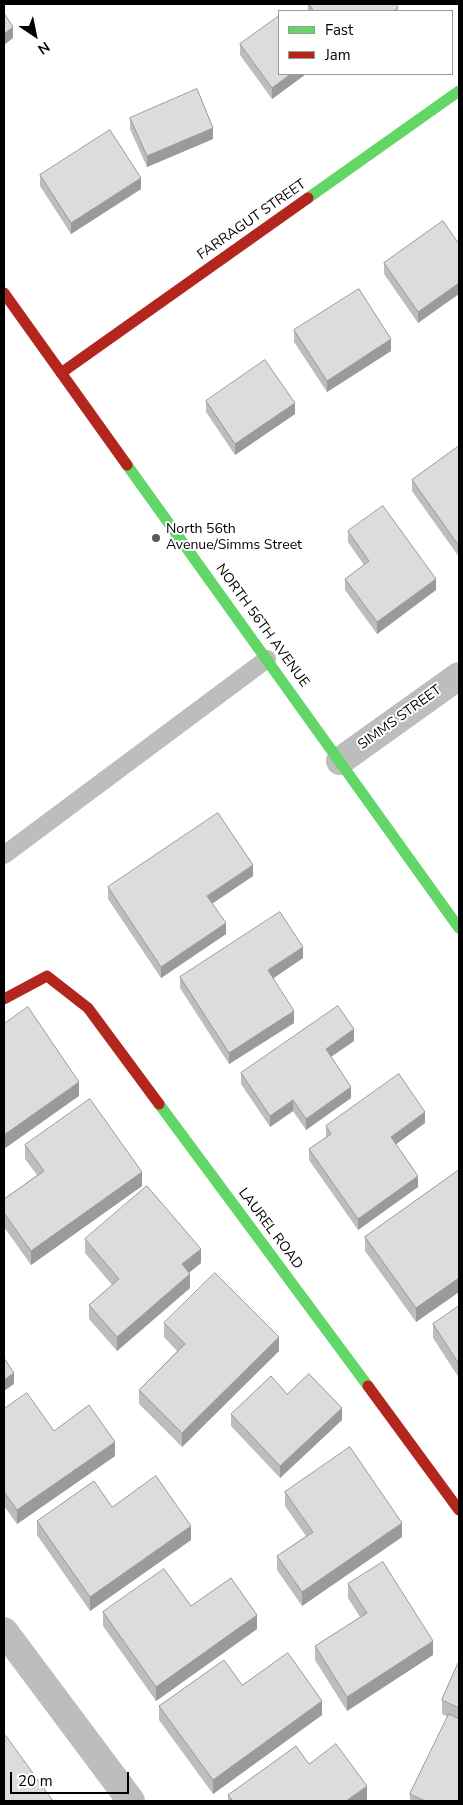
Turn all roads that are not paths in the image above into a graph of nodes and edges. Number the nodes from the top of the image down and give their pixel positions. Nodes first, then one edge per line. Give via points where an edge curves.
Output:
1 (459, 91) edge
2 (4, 293) edge
3 (61, 373) junction
4 (267, 659) junction
5 (459, 676) edge
6 (340, 761) junction
7 (4, 855) edge
8 (459, 928) edge
9 (4, 999) edge
10 (459, 1510) edge
11 (4, 1630) edge
12 (131, 1801) edge

1 - 3 street, FARRAGUT STREET
2 - 3 street, NORTH 56TH AVENUE
3 - 4 street, NORTH 56TH AVENUE
4 - 6 street, NORTH 56TH AVENUE
4 - 7 lane
5 - 6 street, SIMMS STREET
6 - 8 street, NORTH 56TH AVENUE
9 - 10 street, LAUREL ROAD via 47,976 88,1008
11 - 12 street

